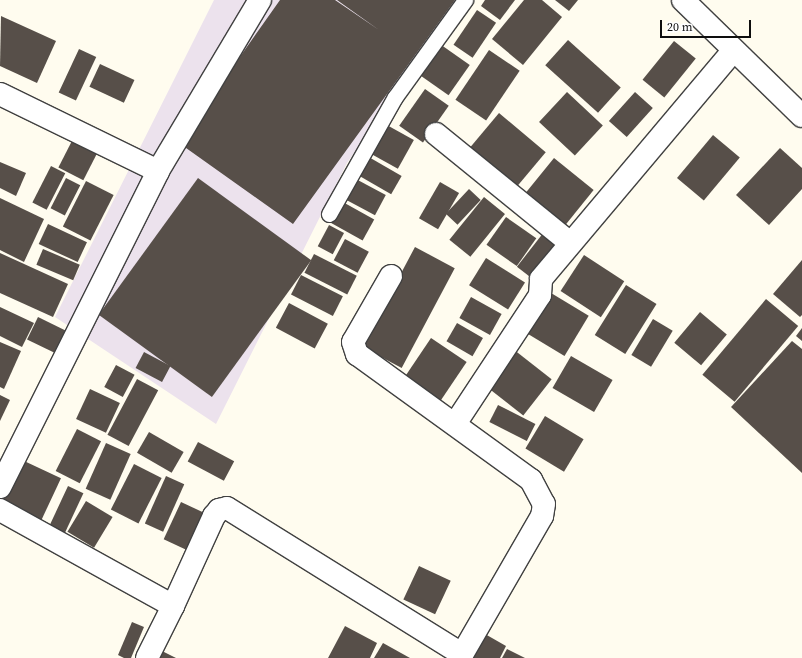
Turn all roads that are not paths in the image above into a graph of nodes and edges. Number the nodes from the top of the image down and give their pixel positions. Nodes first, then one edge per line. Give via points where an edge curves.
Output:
1 (260, 0) edge
2 (465, 0) edge
3 (683, 0) edge
4 (733, 51) junction
5 (0, 94) edge
6 (802, 116) edge
7 (436, 134) dead end
8 (158, 171) junction
9 (329, 214) dead end
10 (570, 243) junction
11 (391, 276) dead end
12 (455, 424) junction
13 (0, 487) edge
14 (0, 510) edge
15 (174, 606) junction
16 (462, 656) edge
17 (147, 658) edge

1 - 8 street
2 - 9 lane via 395,97
3 - 4 street
4 - 6 street
4 - 10 street
5 - 8 street
7 - 10 street
8 - 13 street
10 - 12 street via 541,279 540,295
11 - 12 street via 353,342 354,349
12 - 16 street via 531,480 544,504 542,516
14 - 15 street
15 - 16 street via 214,516 219,510 227,508
15 - 17 street

